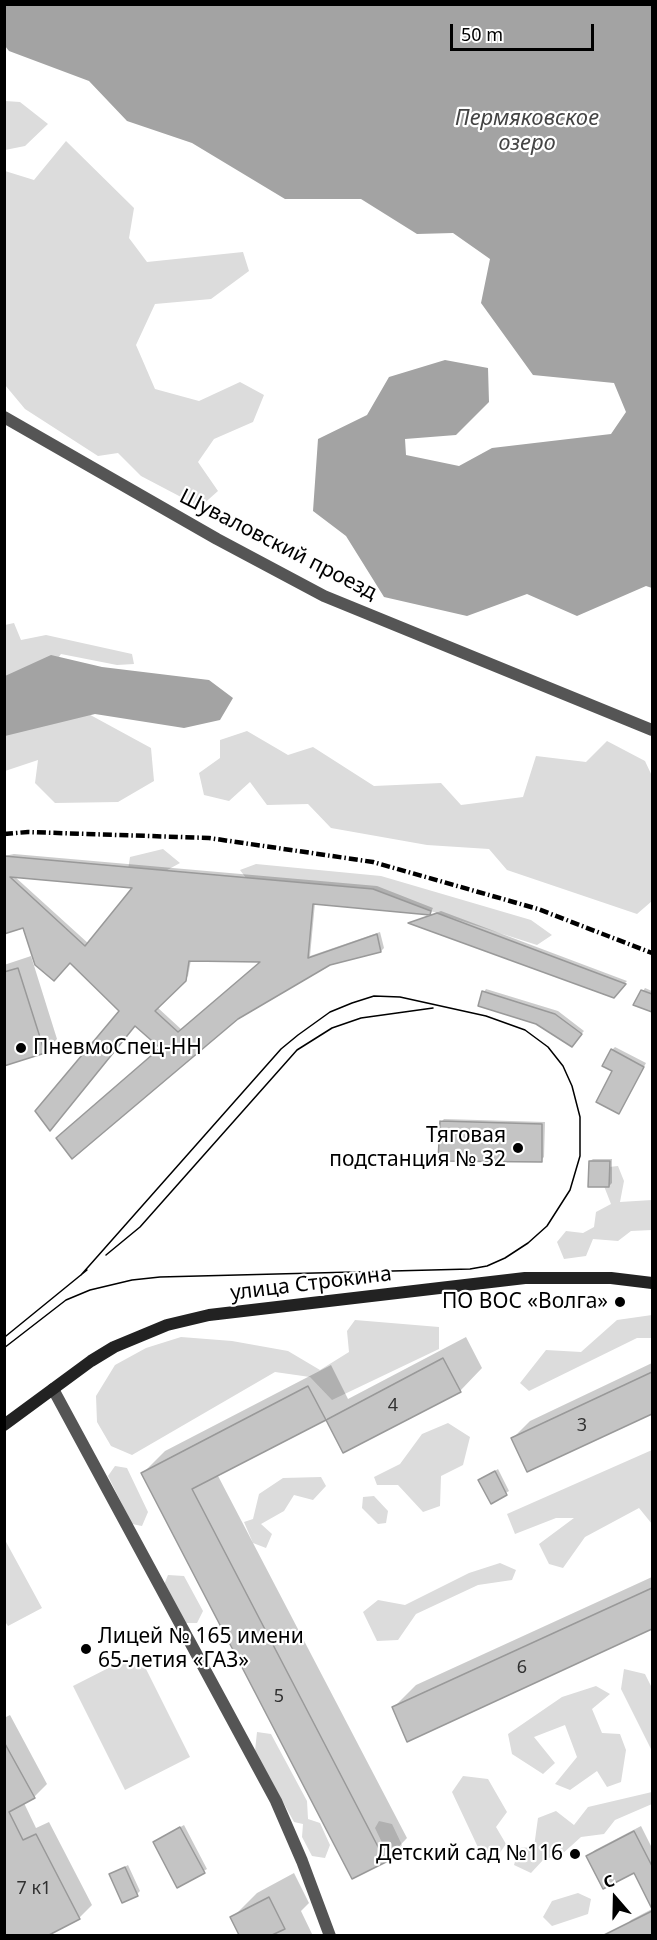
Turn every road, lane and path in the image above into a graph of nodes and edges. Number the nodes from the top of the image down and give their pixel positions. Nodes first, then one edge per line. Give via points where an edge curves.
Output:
1 (4, 417) edge
2 (652, 730) edge
3 (652, 1283) edge
4 (53, 1389) junction
5 (4, 1425) edge
6 (330, 1935) edge

1 - 2 street, Шуваловский проезд via 324,596
3 - 4 street, улица Строкина via 611,1278 525,1278 209,1315 167,1325 114,1347
4 - 5 street, улица Строкина
4 - 6 street via 276,1802

